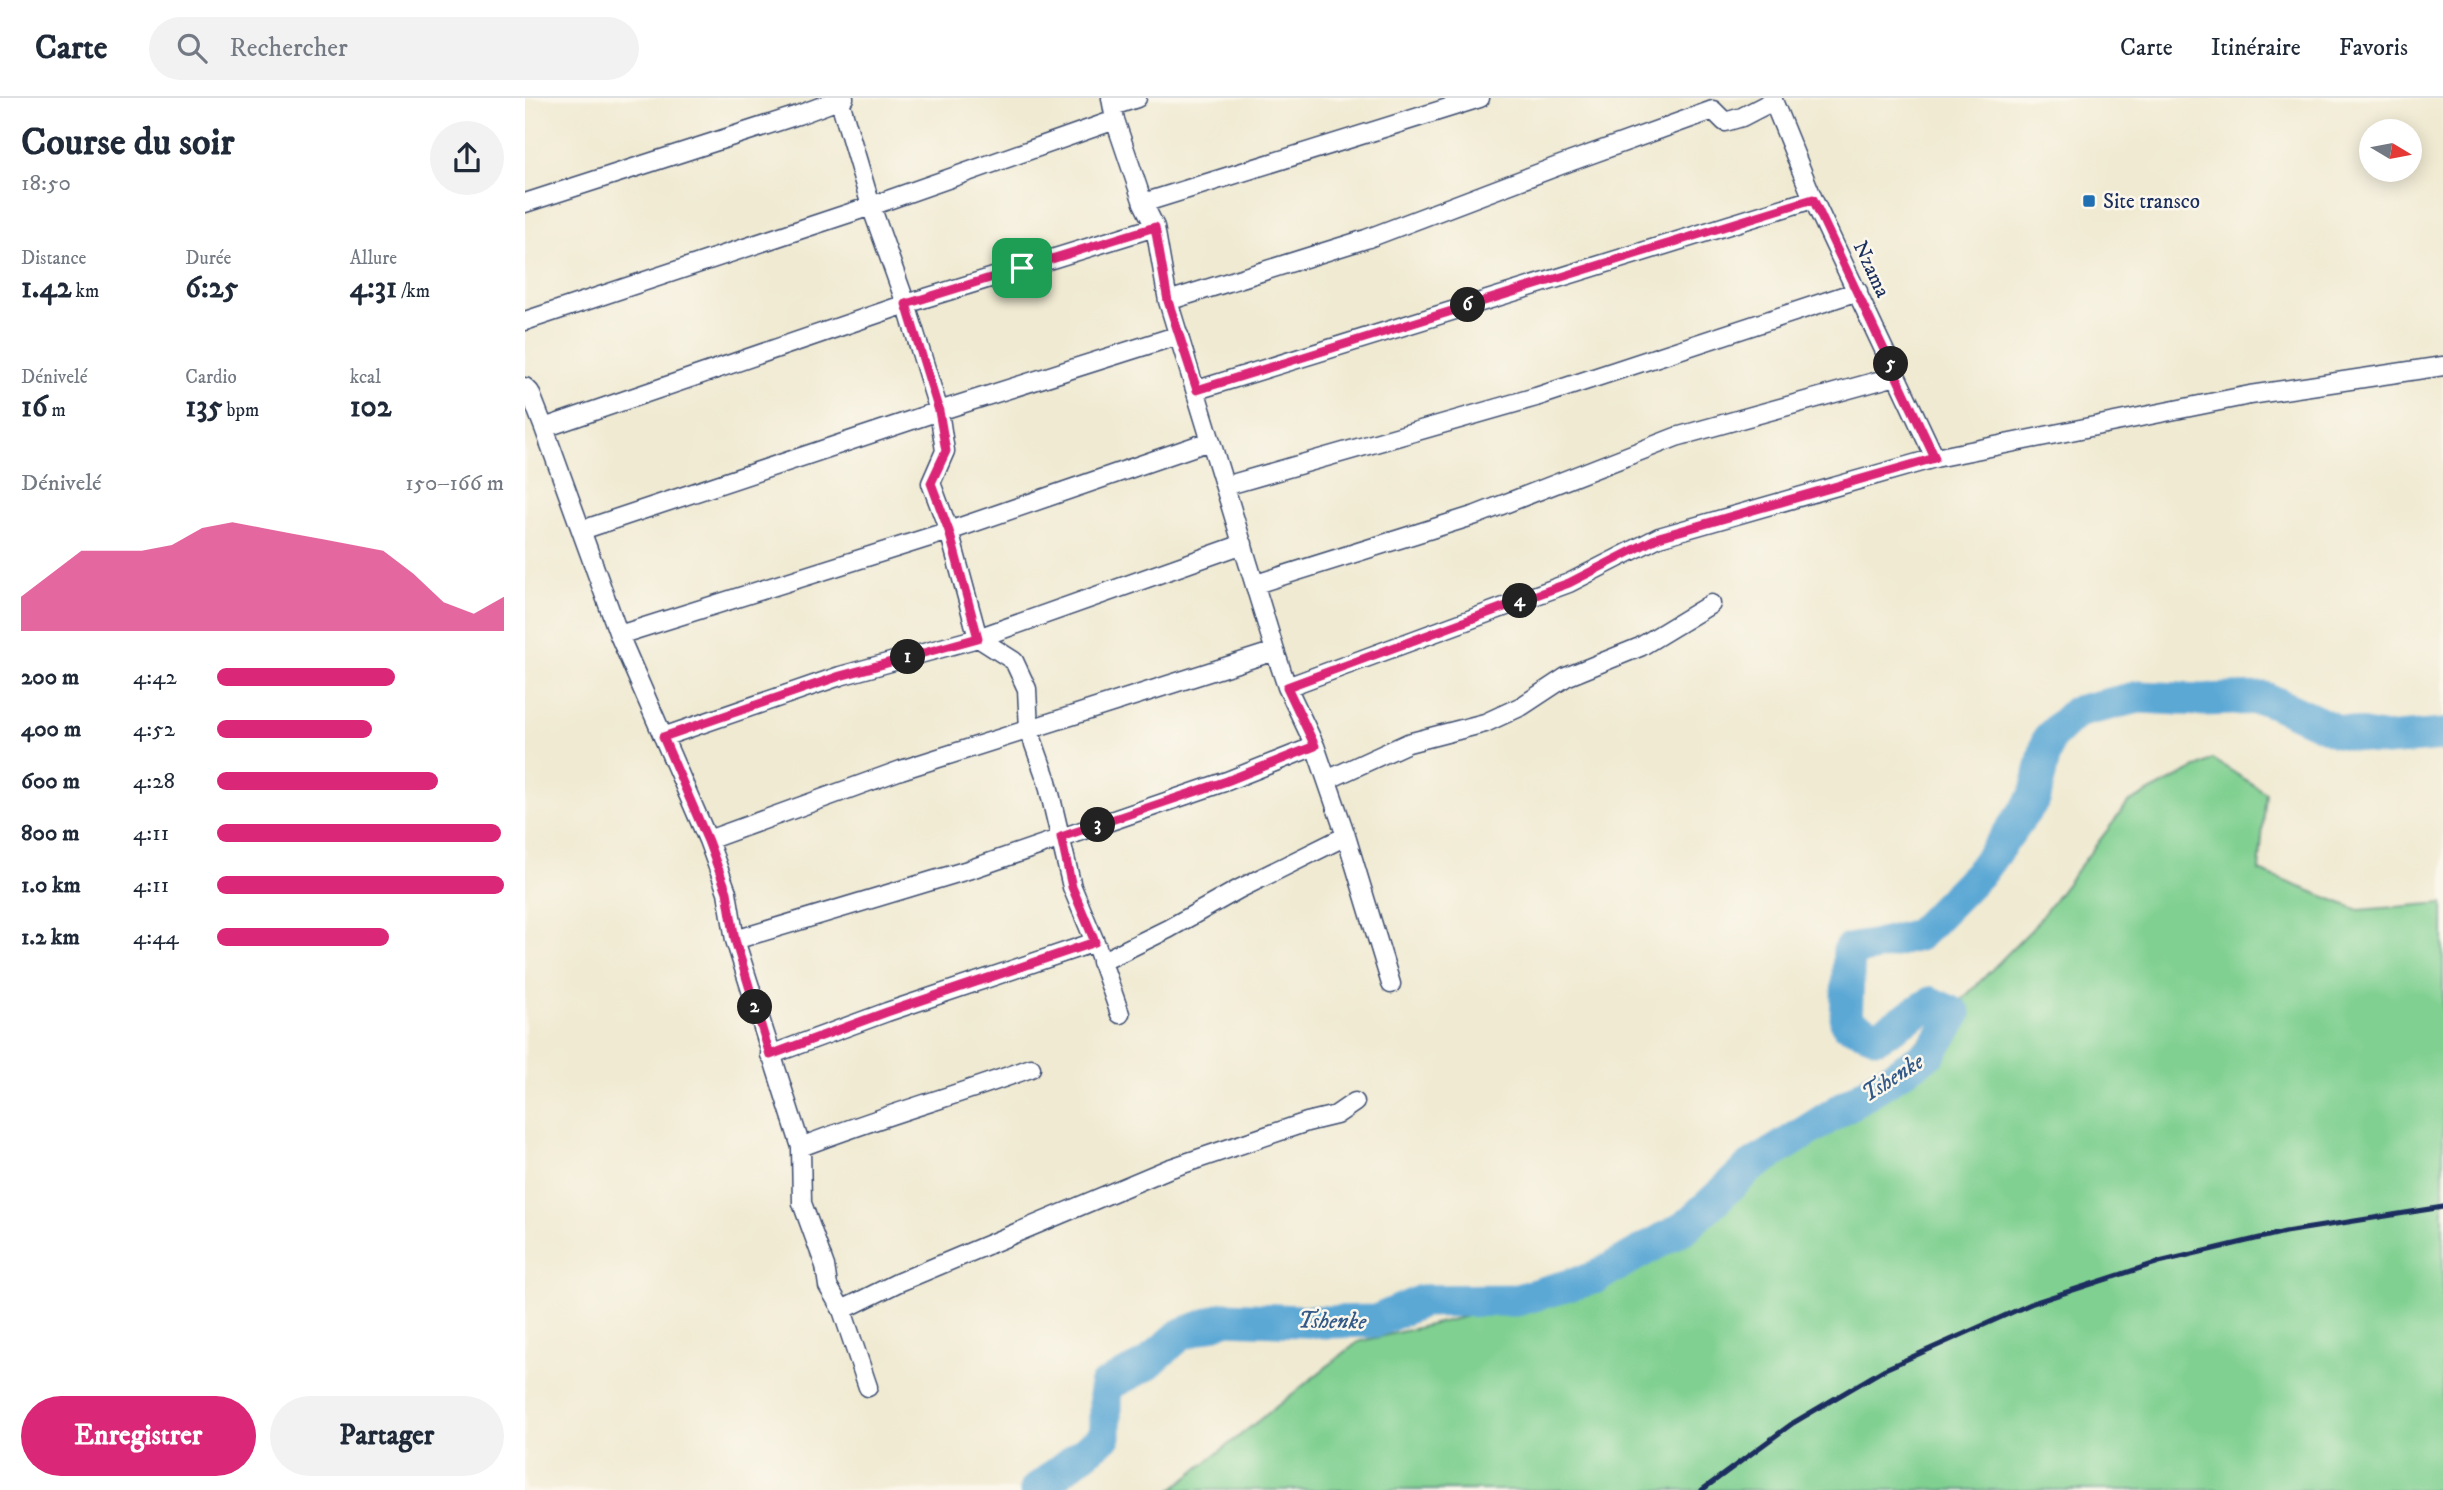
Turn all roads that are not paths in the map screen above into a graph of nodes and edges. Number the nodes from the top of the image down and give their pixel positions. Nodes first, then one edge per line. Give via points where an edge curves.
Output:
1 (1137, 98) edge
2 (1481, 98) edge
3 (841, 99) edge
4 (1773, 99) edge
5 (1113, 108) edge
6 (1813, 199) junction
7 (525, 203) edge
8 (1143, 203) junction
9 (871, 206) junction
10 (1155, 227) junction
11 (1858, 291) junction
12 (1168, 301) junction
13 (906, 304) junction
14 (525, 321) edge
15 (1178, 335) junction
16 (2443, 366) edge
17 (1896, 376) junction
18 (525, 387) edge
19 (1197, 390) junction
20 (939, 411) junction
21 (544, 428) junction
22 (1210, 440) junction
23 (1935, 458) junction
24 (1225, 486) junction
25 (582, 530) junction
26 (949, 531) junction
27 (1243, 544) junction
28 (1256, 584) junction
29 (1711, 604) dead end
30 (619, 635) junction
31 (978, 638) junction
32 (1275, 651) junction
33 (1287, 687) junction
34 (1029, 730) junction
35 (663, 737) junction
36 (1315, 746) junction
37 (1327, 780) junction
38 (1346, 836) junction
39 (1061, 837) junction
40 (708, 841) junction
41 (735, 940) junction
42 (1095, 942) junction
43 (1101, 962) junction
44 (1391, 984) dead end
45 (1120, 1014) dead end
46 (770, 1055) junction
47 (1031, 1068) dead end
48 (1355, 1102) dead end
49 (801, 1147) junction
50 (842, 1310) junction
51 (868, 1388) dead end

1 - 5 street
2 - 8 street
3 - 7 street
3 - 9 street
4 - 6 street, Nzama
4 - 12 street via 1725,122 1713,110 1366,239
5 - 8 street
5 - 9 street
6 - 11 street, Nzama
6 - 19 street
8 - 10 street
9 - 13 street
9 - 14 street
10 - 12 street
10 - 13 street
11 - 17 street, Nzama
11 - 24 street via 1536,397
12 - 15 street
13 - 20 street
13 - 21 street
15 - 19 street
15 - 20 street
16 - 23 street via 2250,395
17 - 23 street, Nzama
17 - 28 street via 1676,437 1476,515
18 - 21 street
19 - 22 street
20 - 25 street
20 - 26 street via 946,451 931,483
21 - 25 street
22 - 24 street
22 - 26 street
23 - 33 street via 1659,537 1569,583
24 - 27 street
25 - 30 street
26 - 30 street
26 - 31 street
27 - 28 street
27 - 31 street
28 - 32 street
29 - 37 street via 1640,647 1566,677 1485,723 1408,743
30 - 35 street
31 - 34 street via 1014,661 1027,690
31 - 35 street via 840,676
32 - 33 street
32 - 34 street
33 - 36 street
34 - 39 street
34 - 40 street via 901,770
35 - 40 street
36 - 37 street
36 - 39 street
37 - 38 street
38 - 43 street
38 - 44 street
39 - 41 street
39 - 42 street via 1072,887
40 - 41 street via 727,892
41 - 46 street
42 - 43 street
42 - 46 street
43 - 45 street
46 - 49 street
47 - 49 street
48 - 50 street via 1336,1115 1168,1168
49 - 50 street via 802,1203 828,1286
50 - 51 street

